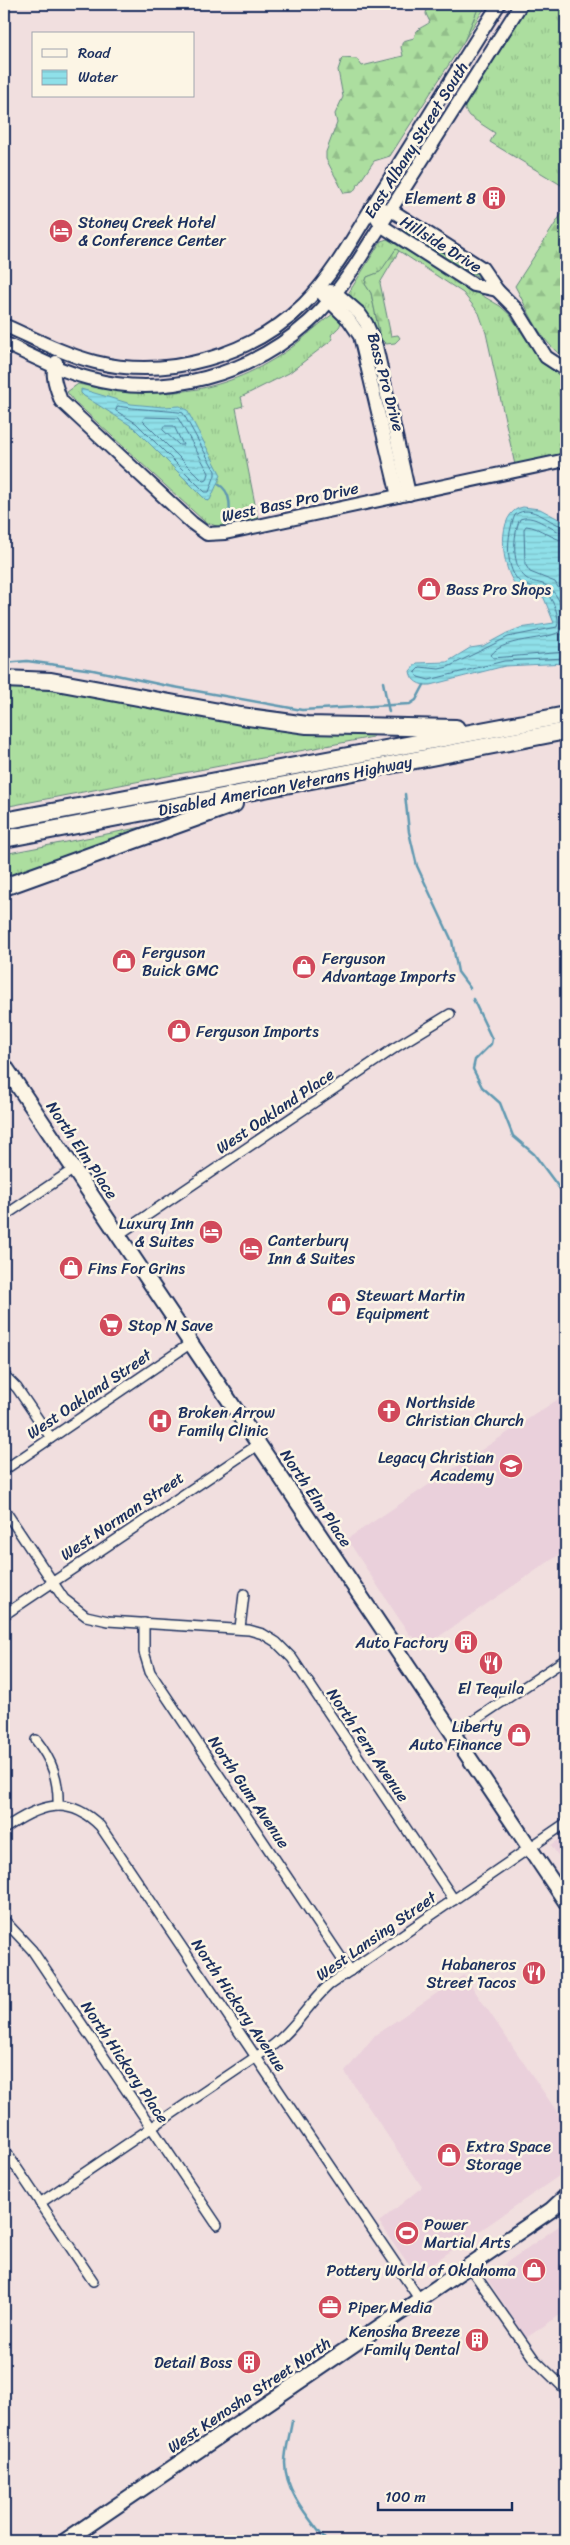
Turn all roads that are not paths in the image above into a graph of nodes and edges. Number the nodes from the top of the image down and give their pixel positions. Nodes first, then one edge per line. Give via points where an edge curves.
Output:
1 (499, 4) edge
2 (521, 4) edge
3 (370, 208) junction
4 (391, 210) junction
5 (382, 226) junction
6 (318, 287) junction
7 (497, 290) junction
8 (332, 297) junction
9 (4, 326) edge
10 (4, 344) edge
11 (60, 350) junction
12 (53, 367) junction
13 (566, 370) edge
14 (566, 460) edge
15 (403, 495) junction
16 (4, 679) edge
17 (566, 715) edge
18 (493, 729) junction
19 (566, 732) edge
20 (276, 788) junction
21 (4, 821) edge
22 (4, 839) edge
23 (4, 888) edge
24 (450, 1014) dead end
25 (4, 1064) edge
26 (74, 1169) junction
27 (4, 1216) edge
28 (118, 1235) junction
29 (191, 1343) junction
30 (4, 1374) edge
31 (51, 1438) junction
32 (258, 1444) junction
33 (4, 1470) edge
34 (4, 1509) edge
35 (52, 1582) junction
36 (244, 1594) dead end
37 (4, 1615) edge
38 (144, 1623) junction
39 (240, 1628) junction
40 (566, 1659) edge
41 (454, 1734) junction
42 (36, 1740) dead end
43 (58, 1806) junction
44 (566, 1823) edge
45 (4, 1829) edge
46 (530, 1848) junction
47 (454, 1900) junction
48 (566, 1902) edge
49 (4, 1920) edge
50 (350, 1971) junction
51 (256, 2057) junction
52 (152, 2128) junction
53 (4, 2149) edge
54 (566, 2196) edge
55 (566, 2202) edge
56 (40, 2203) junction
57 (551, 2210) junction
58 (217, 2225) dead end
59 (470, 2266) junction
60 (93, 2281) dead end
61 (420, 2300) junction
62 (566, 2390) edge
63 (65, 2541) edge

1 - 3 main road, East Albany Street South
2 - 4 main road, East Albany Street South
3 - 4 main road, Hillside Drive
3 - 5 main road, Hillside Drive
3 - 6 main road, East Albany Street South
4 - 5 main road, East Albany Street South
4 - 7 main road, Hillside Drive via 482,268
5 - 7 main road, Hillside Drive via 474,285
5 - 8 main road, East Albany Street South
6 - 8 main road, Bass Pro Drive
6 - 11 main road, East Albany Street South via 304,304 274,329 212,358 174,366 138,368 95,362
7 - 13 main road via 517,310 546,357
8 - 12 main road, East Albany Street South via 288,340 249,362 207,378 172,384 131,385 89,379
8 - 15 main road, Bass Pro Drive via 360,336
9 - 11 main road, East Albany Street South
10 - 12 main road, East Albany Street South
11 - 12 main road
12 - 15 main road, West Bass Pro Drive via 62,401 207,534 225,534
14 - 15 main road, West Bass Pro Drive
16 - 18 highway via 51,681 307,725
17 - 18 highway, Disabled American Veterans Highway
18 - 21 highway, Disabled American Veterans Highway
19 - 20 highway, Disabled American Veterans Highway
20 - 22 highway, Disabled American Veterans Highway
20 - 23 highway
24 - 28 street, West Oakland Place via 379,1058
25 - 26 main road, North Elm Place
26 - 27 street
26 - 28 main road, North Elm Place
28 - 29 main road, North Elm Place
29 - 31 street, West Oakland Street
29 - 32 main road, North Elm Place
30 - 31 street
31 - 33 street, West Oakland Street
32 - 35 street, West Norman Street
32 - 41 main road, North Elm Place
34 - 35 street, North Fern Avenue
35 - 37 street, West Norman Street
35 - 38 street, North Fern Avenue via 69,1604 86,1616 101,1621
36 - 39 street
38 - 39 street, North Fern Avenue
38 - 50 street, North Gum Avenue via 144,1652 150,1672
39 - 47 street, North Fern Avenue via 269,1637 292,1658
40 - 41 street
41 - 46 main road, North Elm Place
42 - 43 street via 52,1764
43 - 45 street via 34,1810
43 - 51 street, North Hickory Avenue via 83,1812 106,1834
44 - 46 street, West Lansing Street
46 - 47 street, West Lansing Street
46 - 48 main road, North Elm Place
47 - 50 street, West Lansing Street
49 - 52 street, North Hickory Place via 32,1950
50 - 51 street, West Lansing Street via 323,1991 286,2034
51 - 52 street, West Lansing Street
51 - 61 street, North Hickory Avenue
52 - 56 street, West Lansing Street
52 - 58 street, North Hickory Place
53 - 56 street
54 - 57 main road, West Kenosha Street North
55 - 57 main road, West Kenosha Street North
56 - 60 street
57 - 59 main road, West Kenosha Street North
59 - 61 main road, West Kenosha Street North
59 - 62 street via 534,2359
61 - 63 main road, West Kenosha Street North

